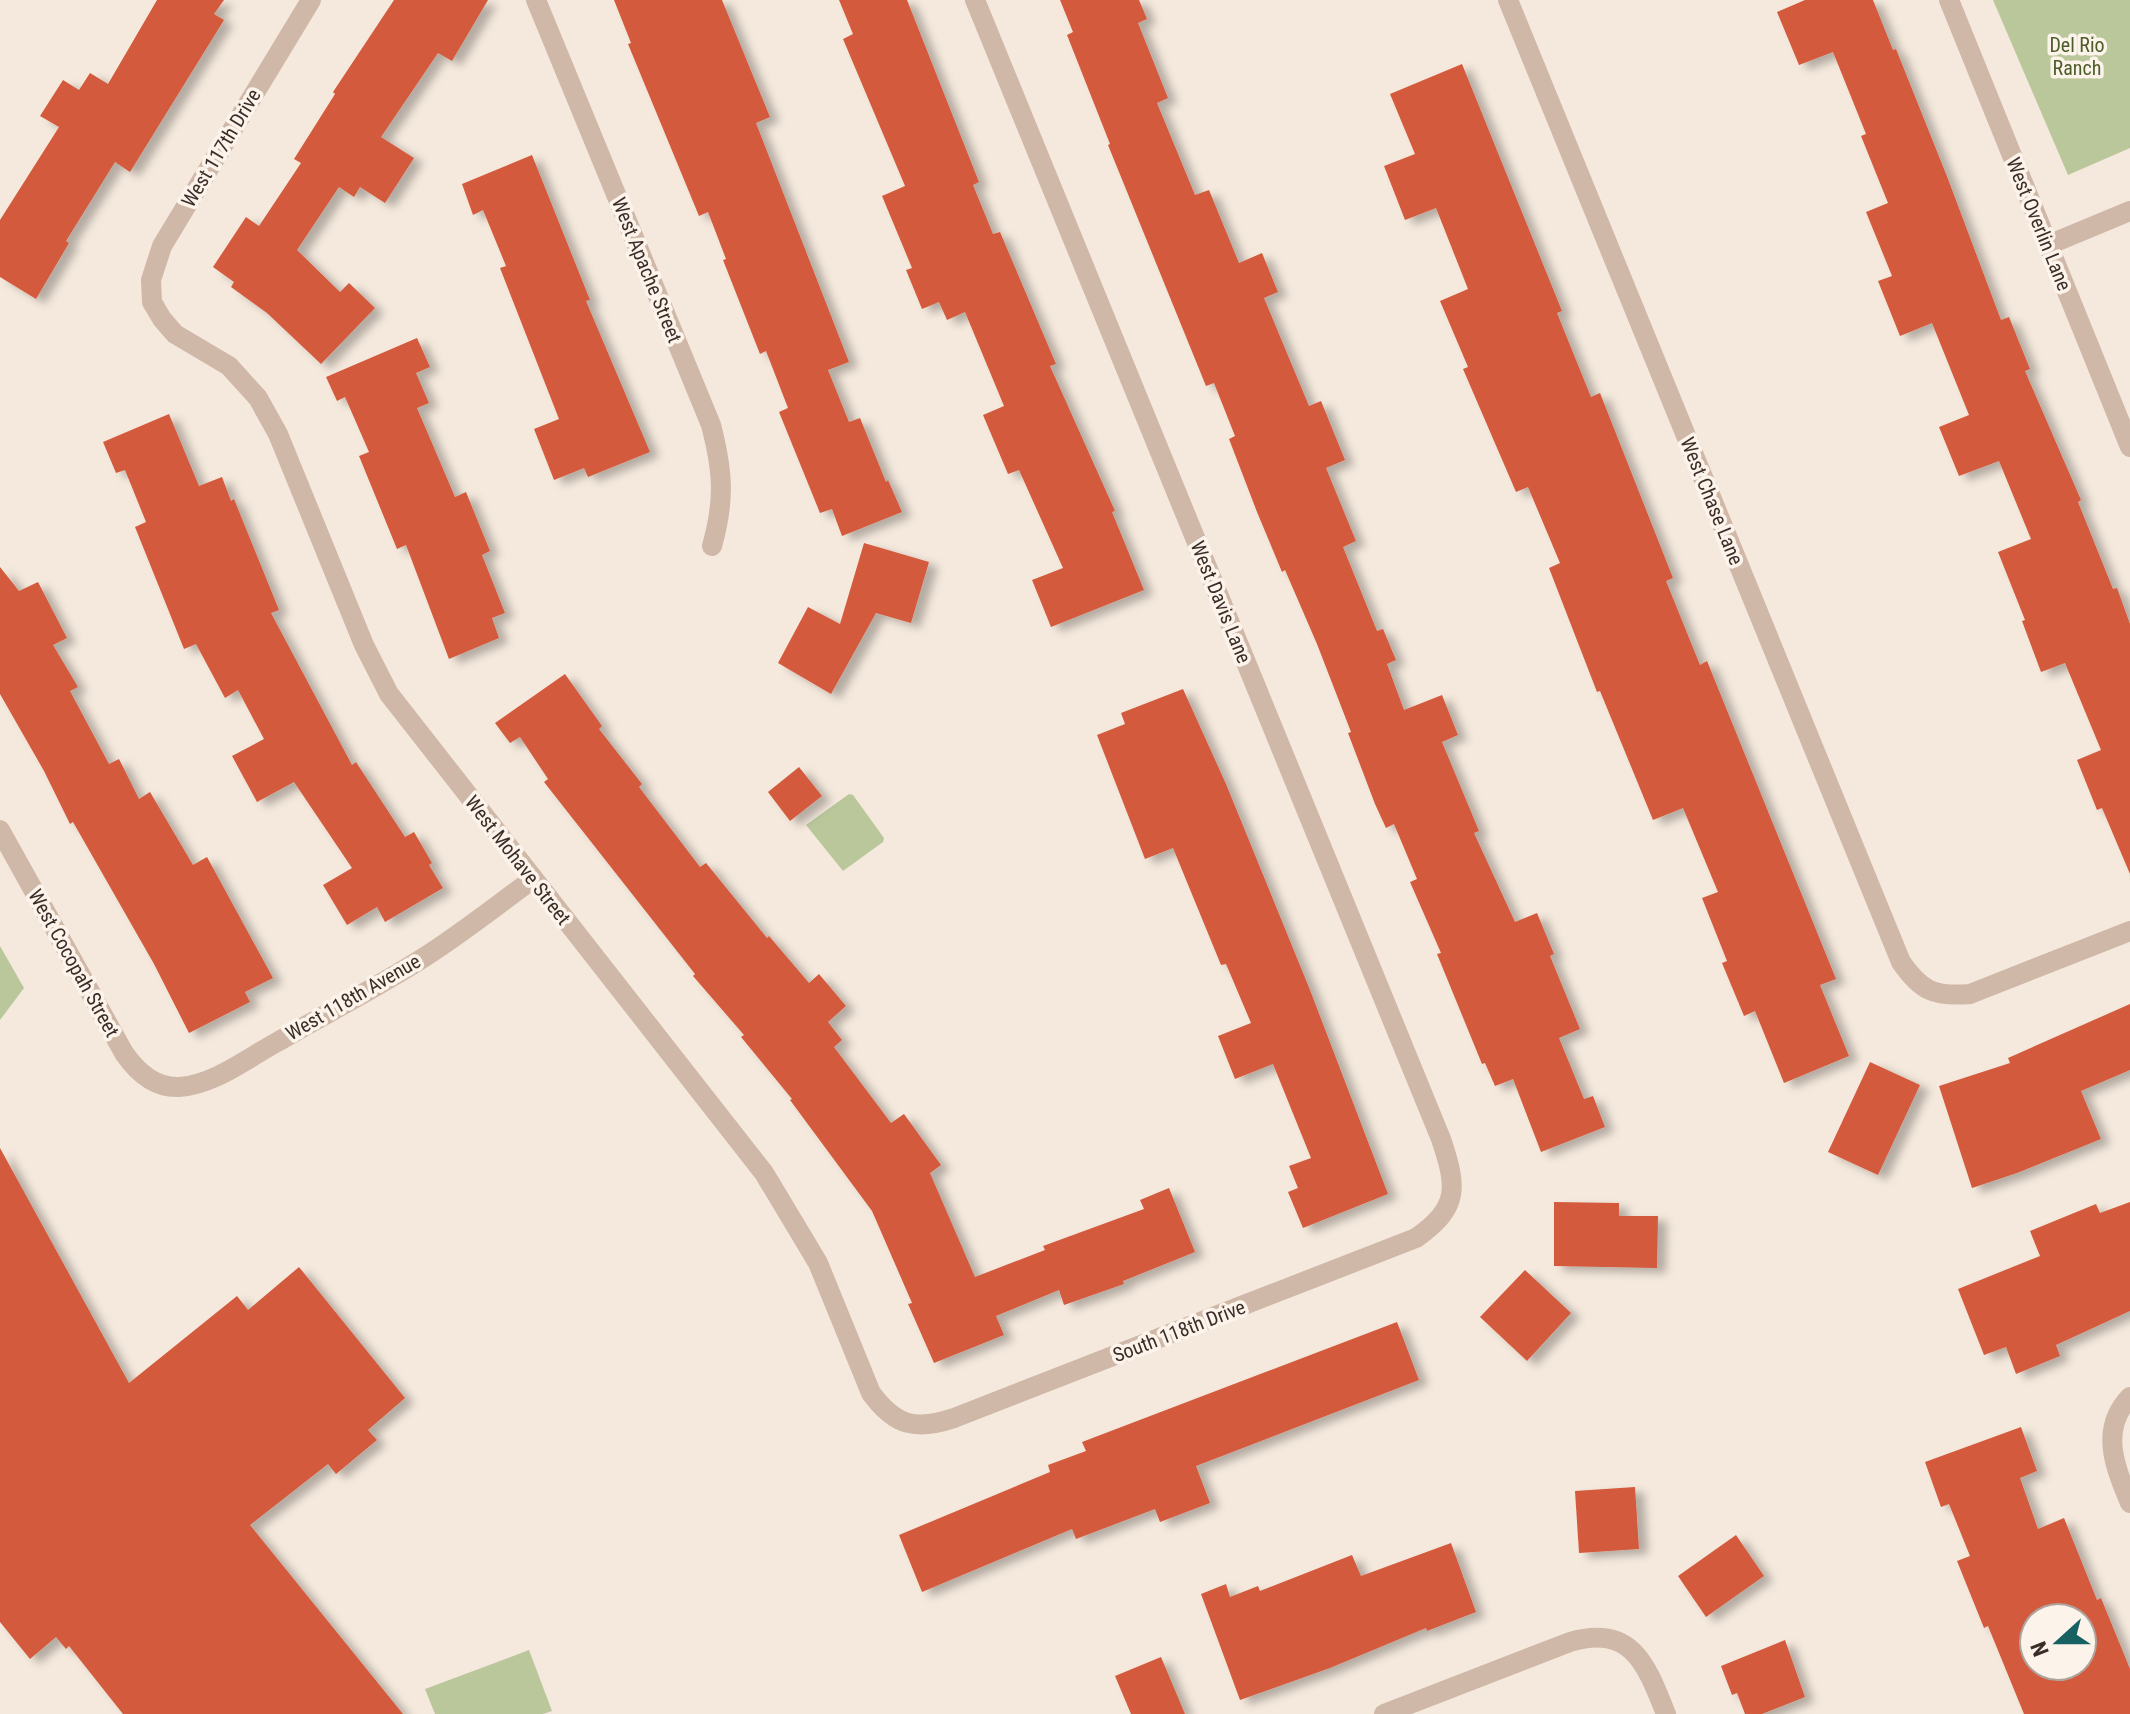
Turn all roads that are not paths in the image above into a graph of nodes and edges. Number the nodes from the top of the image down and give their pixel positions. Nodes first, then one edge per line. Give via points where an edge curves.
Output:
1 (311, 0) edge
2 (536, 0) edge
3 (975, 0) edge
4 (1508, 0) edge
5 (1949, 0) edge
6 (2130, 211) edge
7 (2048, 245) junction
8 (152, 302) joint
9 (2130, 447) edge
10 (712, 546) dead end
11 (0, 830) edge
12 (533, 879) junction
13 (2130, 931) edge
14 (161, 1085) joint
15 (1449, 1207) joint
16 (2130, 1397) edge
17 (897, 1420) joint
18 (2130, 1503) edge
19 (1384, 1714) edge
20 (1666, 1714) edge

1 - 8 street, West 117th Drive via 162,246 151,280
2 - 10 street, West Apache Street via 711,425 723,485
3 - 15 street, West Davis Lane via 1441,1139 1452,1182
4 - 13 street, West Chase Lane via 1901,962 1931,992 1970,994
5 - 7 street, West Overlin Lane
6 - 7 street
7 - 9 street, West Overlin Lane
8 - 12 street, West Mohave Street via 175,334 229,366 258,398 389,694
11 - 14 street, West Cocopah Street via 124,1053 134,1068
12 - 14 street, West 118th Avenue via 421,959 226,1070 196,1084
12 - 17 street, West Mohave Street via 764,1173 818,1263 871,1393
15 - 17 street, South 118th Drive via 1434,1225 1394,1248 969,1413 936,1425
16 - 18 street via 2121,1406 2111,1439
19 - 20 street via 1570,1642 1602,1636 1621,1641 1646,1666

